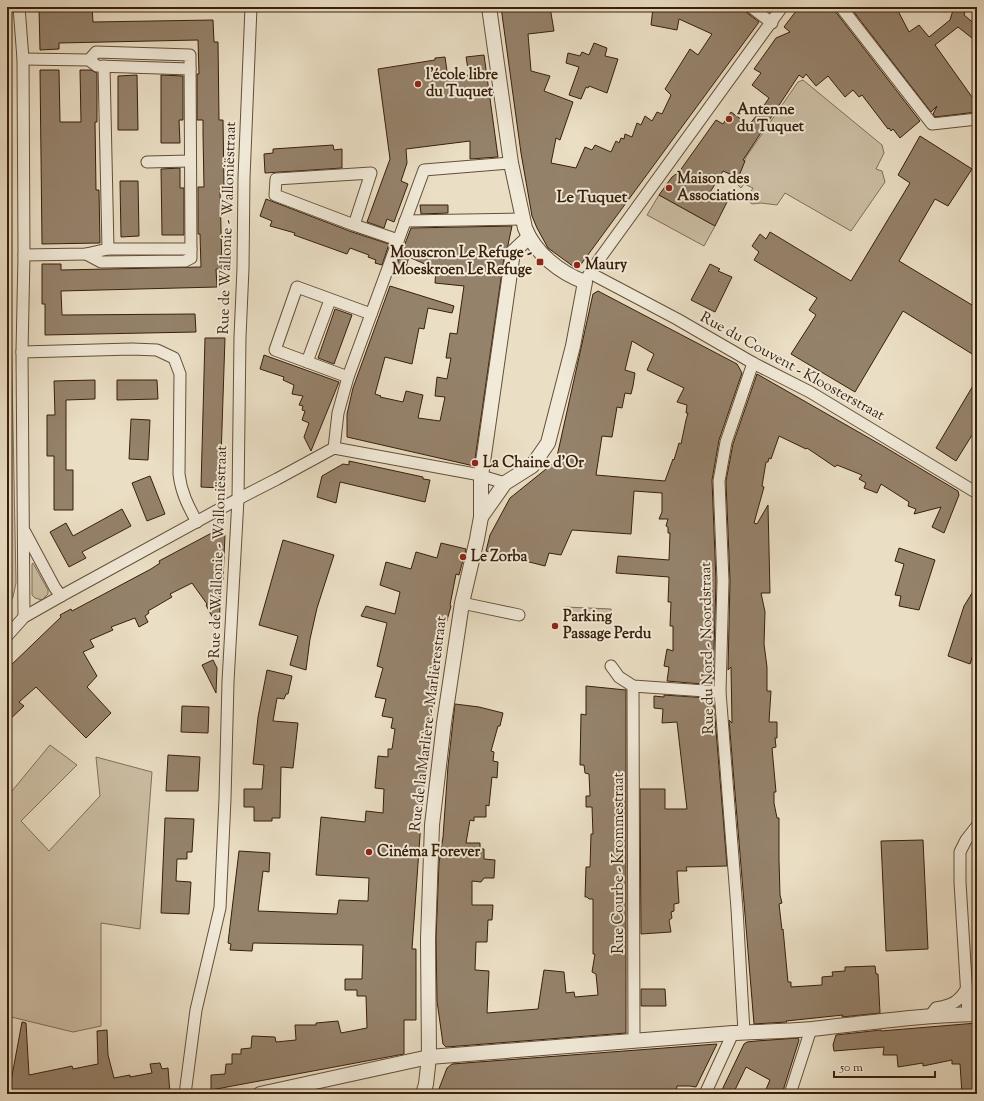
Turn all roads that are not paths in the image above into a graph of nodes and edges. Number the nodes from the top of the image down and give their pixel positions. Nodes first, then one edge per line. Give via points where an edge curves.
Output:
1 (19, 7) edge
2 (251, 7) edge
3 (489, 7) edge
4 (751, 7) edge
5 (782, 7) edge
6 (841, 7) edge
7 (772, 23) junction
8 (23, 59) junction
9 (89, 60) junction
10 (104, 66) junction
11 (190, 69) junction
12 (977, 119) edge
13 (190, 161) junction
14 (147, 162) dead end
15 (511, 163) junction
16 (522, 219) junction
17 (405, 221) junction
18 (354, 225) junction
19 (529, 237) junction
20 (398, 240) junction
21 (108, 249) junction
22 (191, 249) junction
23 (86, 254) junction
24 (24, 255) junction
25 (587, 277) junction
26 (330, 300) junction
27 (371, 314) junction
28 (22, 352) junction
29 (307, 362) junction
30 (753, 363) junction
31 (348, 377) junction
32 (334, 448) junction
33 (481, 476) junction
34 (505, 482) junction
35 (977, 493) edge
36 (238, 499) junction
37 (481, 517) junction
38 (197, 522) junction
39 (24, 529) junction
40 (61, 596) junction
41 (462, 603) junction
42 (519, 616) dead end
43 (24, 617) junction
44 (7, 636) edge
45 (612, 666) dead end
46 (633, 686) junction
47 (720, 692) junction
48 (977, 826) edge
49 (967, 988) junction
50 (972, 1014) edge
51 (930, 1016) junction
52 (811, 1029) junction
53 (738, 1032) junction
54 (634, 1041) junction
55 (429, 1057) junction
56 (185, 1094) edge
57 (260, 1094) edge
58 (423, 1094) edge
59 (705, 1094) edge
60 (790, 1094) edge

1 - 8 street
2 - 36 street, Rue de Wallonie - Walloniëstraat via 244,178
3 - 15 street
4 - 7 street
5 - 7 street
6 - 12 street via 932,124
7 - 25 street
8 - 9 street
8 - 24 street
9 - 10 street via 97,66
9 - 11 street via 96,52 190,55
10 - 11 street
10 - 21 street
11 - 13 street
13 - 14 street
13 - 22 street
15 - 16 street
15 - 17 street via 424,170
16 - 17 street
16 - 19 street
17 - 20 street
18 - 18 street via 371,173 276,179 275,195
18 - 20 street
19 - 25 street via 536,247 569,276
19 - 33 street, Rue de la Marlière - Marlièrestraat via 513,252
20 - 27 street
21 - 22 street
21 - 23 street
22 - 23 street via 191,258 185,261 101,262
23 - 24 street
24 - 28 street
25 - 30 street, Rue du Couvent - Kloosterstraat via 671,316
25 - 34 street, Rue de la Marlière - Marlièrestraat via 573,346 548,443 532,466
26 - 27 street
26 - 29 street
26 - 29 street via 297,287 275,350
27 - 31 street
28 - 38 street via 132,349 157,350 174,358 180,374 178,474 185,499
28 - 39 street
29 - 31 street
30 - 35 street, Rue du Couvent - Kloosterstraat via 810,392
30 - 47 street, Rue du Nord - Noordstraat via 726,442 719,481 723,581
31 - 32 street via 338,413
32 - 33 street
32 - 36 street
33 - 34 street
33 - 37 street, Rue de la Marlière - Marlièrestraat
34 - 37 street, Rue de la Marlière - Marlièrestraat
36 - 38 street
36 - 56 street, Rue de Wallonie - Walloniëstraat via 220,908 196,1010
37 - 41 street, Rue de la Marlière - Marlièrestraat
38 - 40 street
39 - 40 street
39 - 43 street
40 - 43 street
41 - 42 street
41 - 55 street, Rue de la Marlière - Marlièrestraat via 432,825 428,939
43 - 44 street
45 - 46 street via 619,677
46 - 47 street
46 - 54 street, Rue Courbe - Krommestraat
47 - 53 street, Rue du Nord - Noordstraat via 737,909
48 - 49 street via 960,852
49 - 50 street
49 - 51 street via 962,997 947,1006 936,1008
50 - 51 street
51 - 52 street
52 - 53 street
52 - 60 street
53 - 54 street
53 - 59 street
54 - 55 street
55 - 57 street
55 - 58 street, Rue de la Marlière - Marlièrestraat

